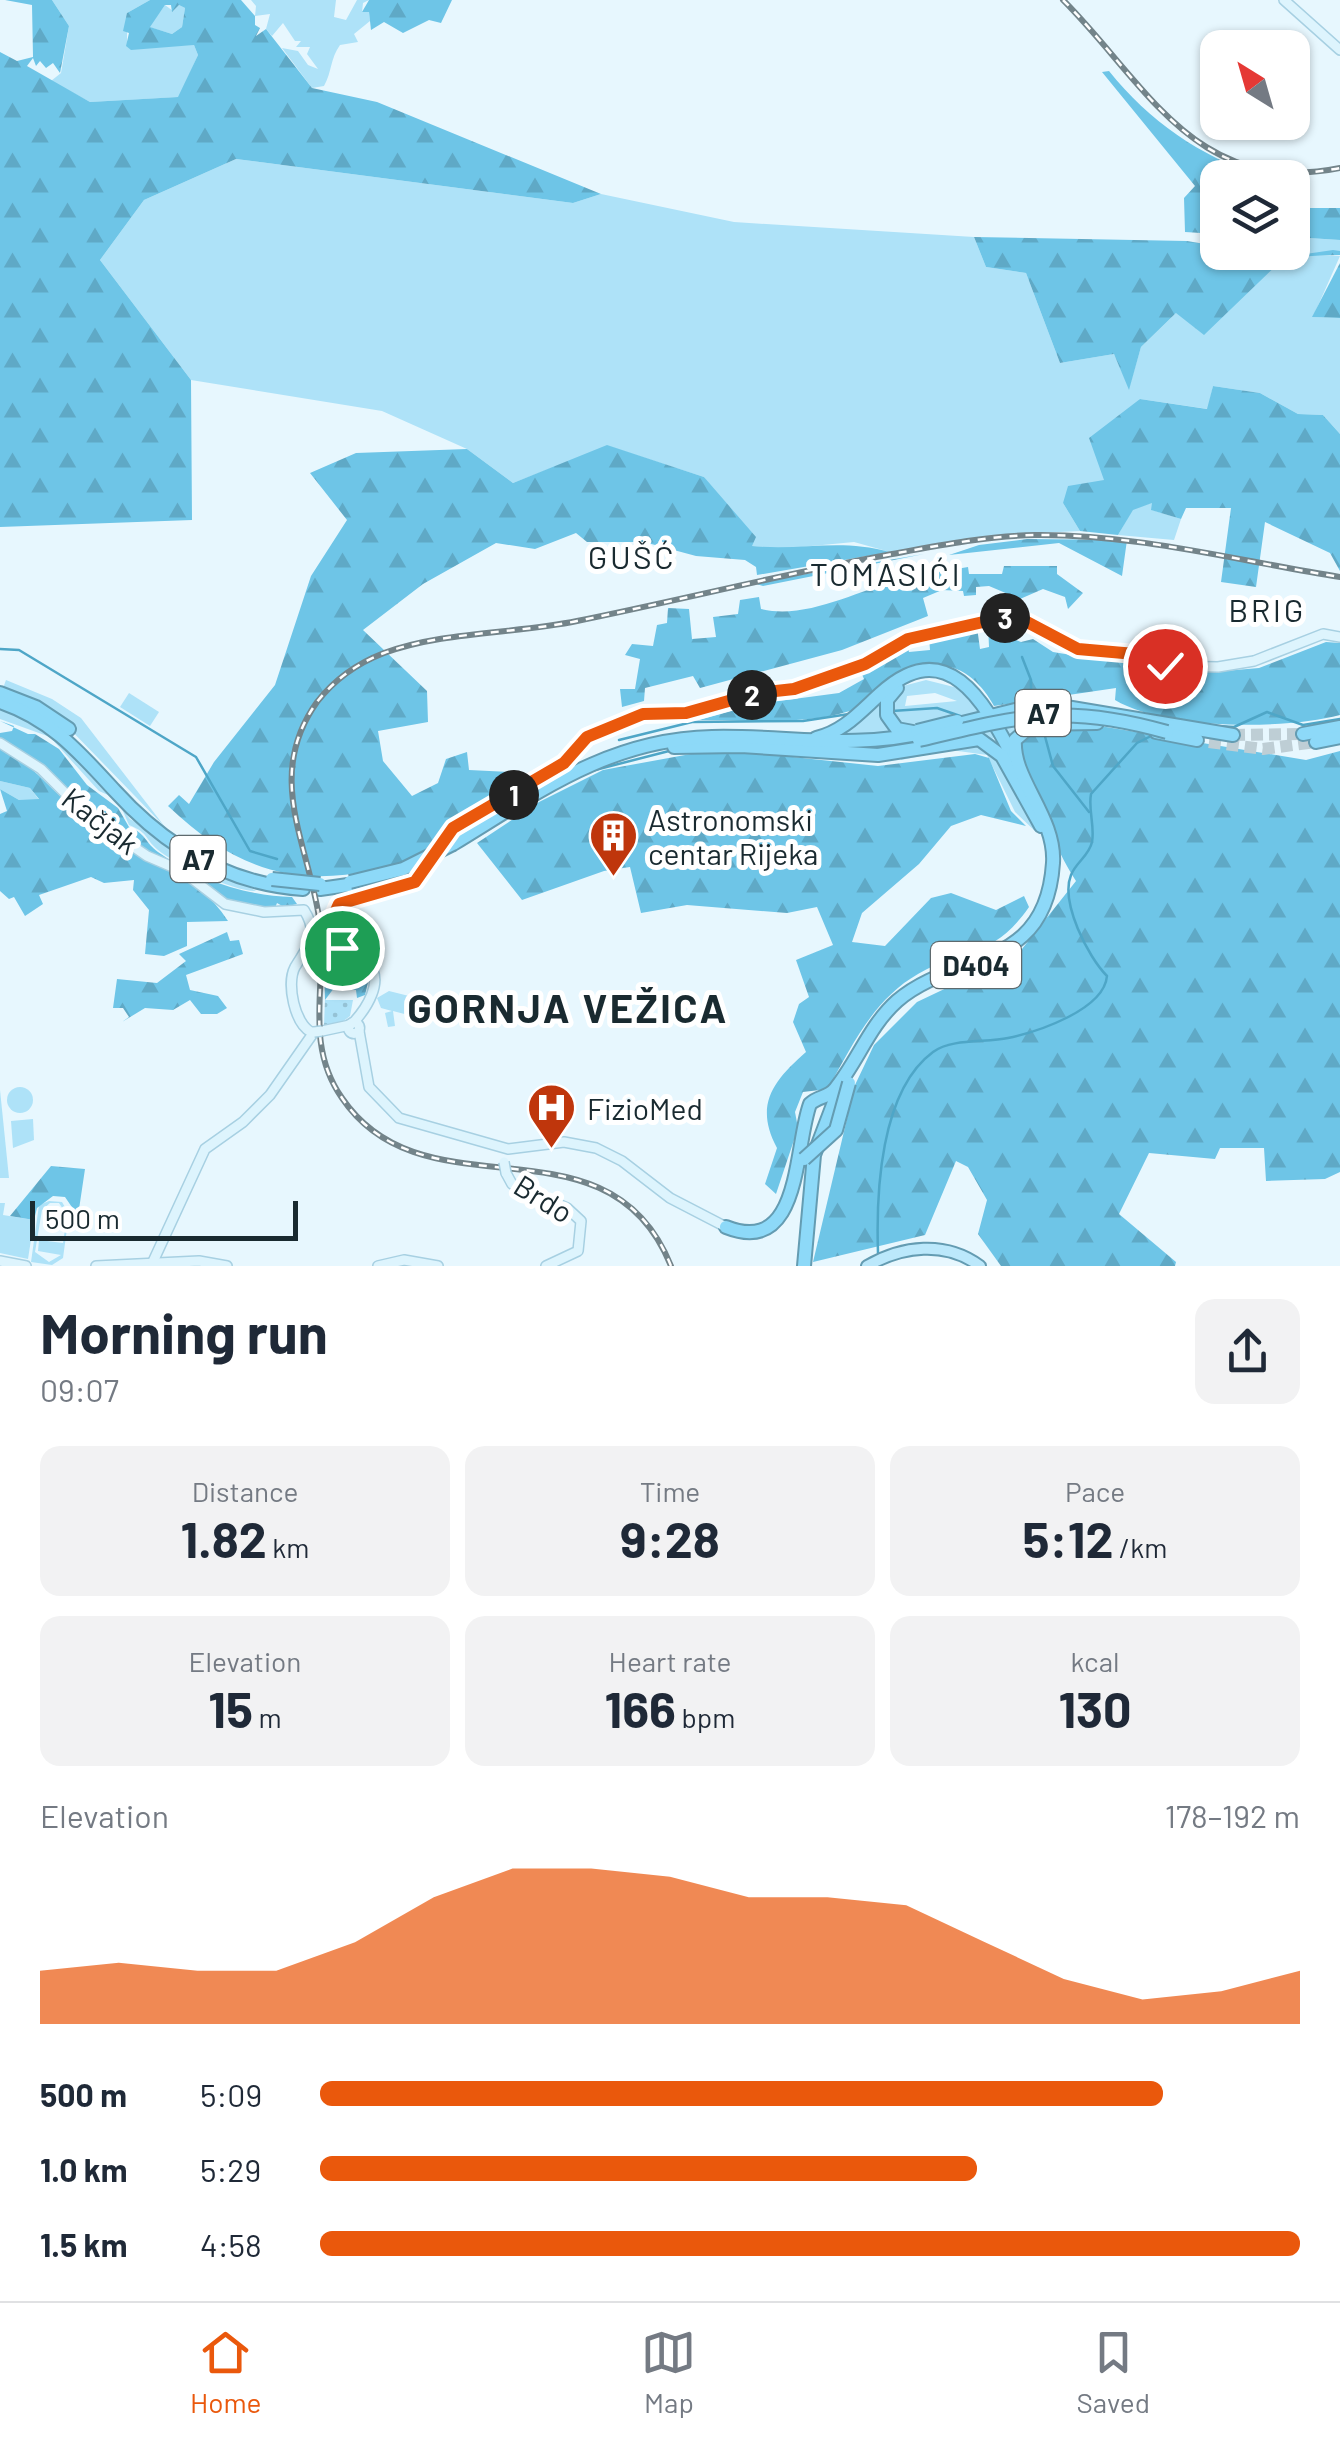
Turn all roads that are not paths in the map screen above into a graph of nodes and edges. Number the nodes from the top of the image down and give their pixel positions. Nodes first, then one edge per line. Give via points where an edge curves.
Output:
1 (1284, 0) edge
2 (1340, 50) edge
3 (1340, 637) edge
4 (900, 682) junction
5 (0, 699) edge
6 (1340, 727) edge
7 (1167, 733) junction
8 (1303, 734) tunnel mouth
9 (918, 735) junction
10 (1228, 735) tunnel mouth
11 (1340, 737) edge
12 (1203, 741) tunnel mouth
13 (1316, 742) tunnel mouth
14 (0, 743) edge
15 (671, 743) junction
16 (1044, 825) junction
17 (452, 849) junction
18 (320, 887) junction
19 (301, 1025) junction
20 (352, 1029) junction
21 (316, 1032) junction
22 (302, 1043) junction
23 (848, 1077) junction
24 (808, 1108) junction
25 (822, 1126) junction
26 (502, 1148) junction
27 (522, 1148) junction
28 (809, 1161) junction
29 (505, 1167) junction
30 (792, 1188) junction
31 (730, 1224) joint
32 (0, 1261) edge
33 (804, 1263) edge
34 (147, 1265) edge
35 (26, 1266) edge
36 (96, 1266) edge
37 (226, 1266) edge
38 (378, 1266) edge
39 (438, 1266) edge
40 (546, 1266) edge
41 (867, 1266) edge
42 (980, 1266) edge

1 - 2 main road
3 - 20 main road via 1323,634 1254,661 1165,666 1135,654 1083,650 1027,622 1001,618 908,639 848,671 794,689 686,713 643,714 587,737 567,761 449,832 415,882 344,901 332,914 331,935 368,963 374,983
4 - 9 highway via 889,696 890,721
4 - 15 highway via 846,725 816,738 716,734
4 - 16 highway, bridge via 943,678 983,707
5 - 18 highway, A7, bridge via 44,715 80,742 172,836 213,860
5 - 18 highway, A7, bridge via 53,727 173,844 241,877
6 - 8 highway
7 - 9 highway, A7, bridge via 1058,712
7 - 12 highway, A7
7 - 16 highway, bridge via 1096,723 1043,723 1020,732 1016,754
9 - 10 highway, bridge via 1018,707 1078,706
9 - 15 highway, A7 via 847,749
11 - 13 highway
14 - 19 main road, Kačjak via 41,769 86,814 224,904 304,910 310,944 293,975
15 - 16 highway via 878,755 978,739 1002,756
15 - 17 highway, A7 via 564,780
16 - 23 highway, D404 via 1050,851 1046,893 1022,936 900,999 862,1046
17 - 18 highway, A7, bridge via 403,869
17 - 18 highway, A7, bridge via 390,879
19 - 21 main road
19 - 22 main road
20 - 21 main road
20 - 26 main road via 368,1087 393,1114
21 - 22 main road
22 - 34 main road via 279,1084 205,1149
23 - 24 highway
23 - 25 highway
23 - 28 highway, bridge via 836,1130
24 - 25 highway via 820,1102
24 - 30 highway
25 - 28 highway
26 - 27 main road
26 - 29 main road, Brdo
27 - 29 main road
27 - 31 main road via 564,1142 596,1148
28 - 30 highway
28 - 33 highway
29 - 40 main road, Brdo via 512,1184 577,1215 582,1225 580,1249
30 - 31 highway via 774,1224 758,1232
32 - 35 main road
34 - 36 main road
34 - 37 main road
38 - 39 main road via 404,1260
41 - 42 main road via 916,1248 954,1252

